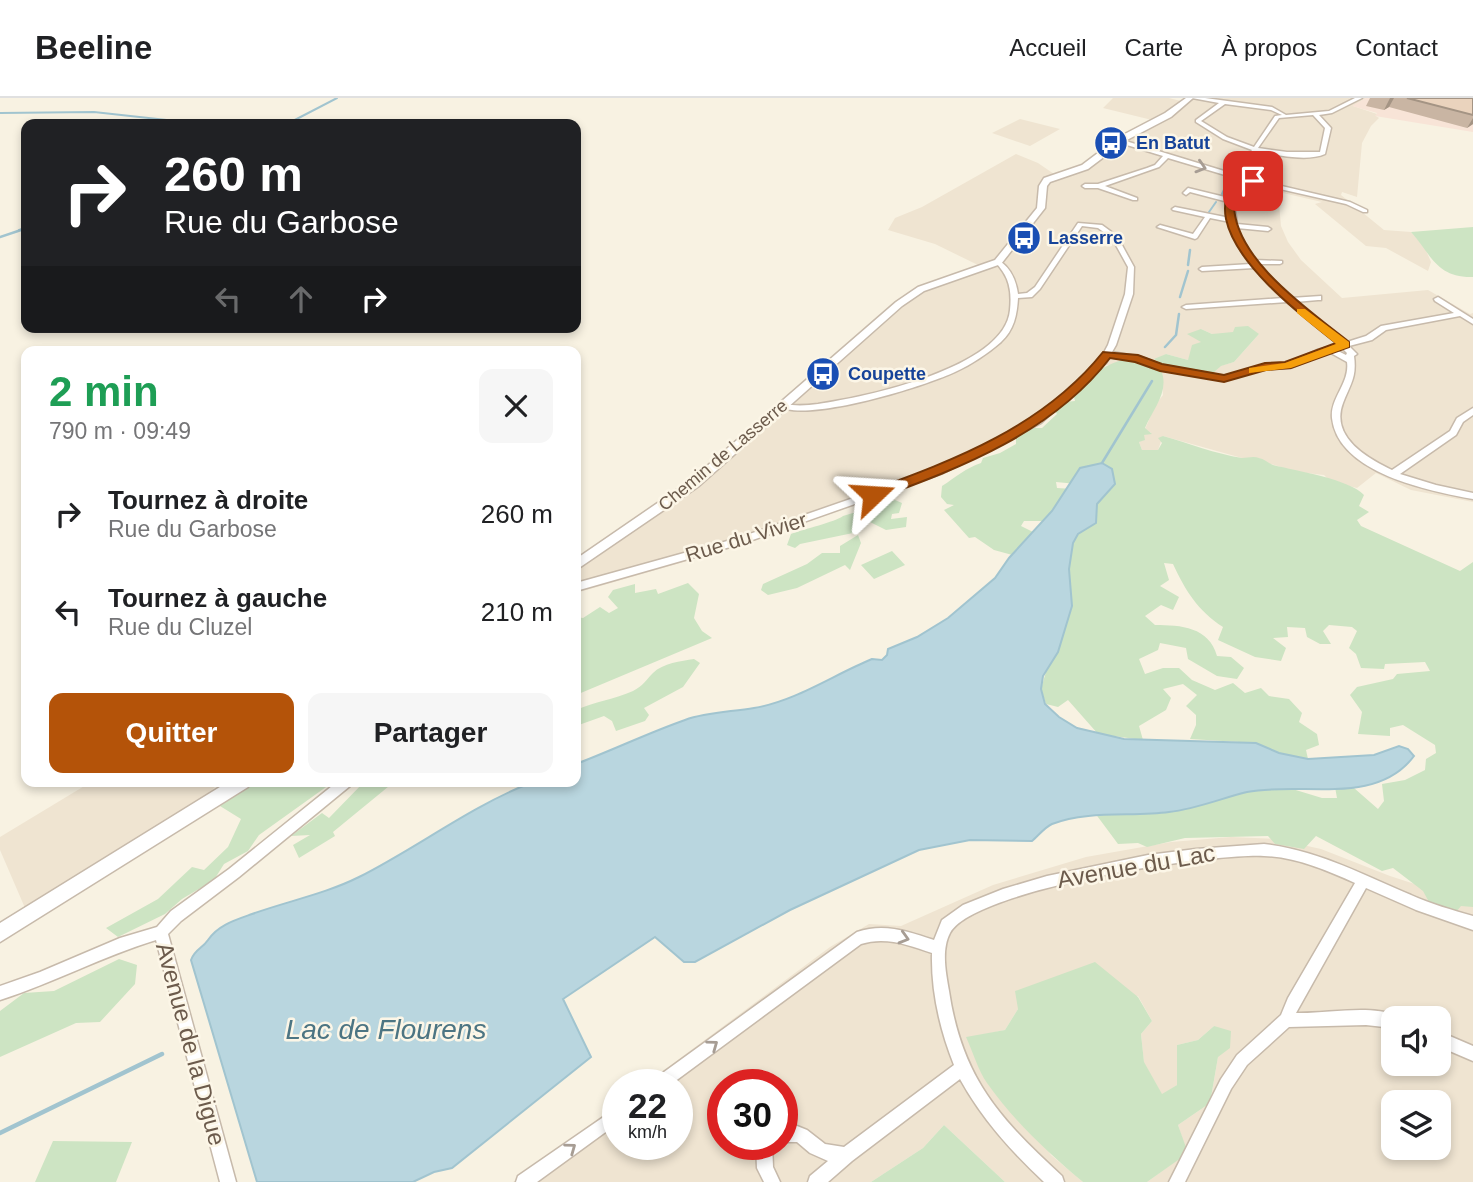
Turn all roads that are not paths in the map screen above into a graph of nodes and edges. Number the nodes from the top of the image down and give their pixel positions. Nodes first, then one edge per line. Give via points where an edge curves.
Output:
1 (1190, 98) edge
2 (1195, 98) edge
3 (1359, 98) edge
4 (1221, 102) junction
5 (1284, 114) junction
6 (1315, 114) junction
7 (1119, 142) junction
8 (1255, 148) junction
9 (1166, 156) junction
10 (1237, 177) junction
11 (1118, 180) junction
12 (1085, 186) dead end
13 (1099, 187) junction
14 (1114, 192) junction
15 (1186, 193) dead end
16 (1230, 197) junction
17 (1135, 199) dead end
18 (1258, 199) dead end
19 (1175, 209) dead end
20 (1365, 211) dead end
21 (1208, 218) junction
22 (1232, 223) junction
23 (1160, 227) dead end
24 (1268, 229) dead end
25 (998, 261) junction
26 (1280, 262) dead end
27 (1255, 264) junction
28 (1202, 269) dead end
29 (1015, 296) junction
30 (1318, 298) dead end
31 (1438, 299) dead end
32 (1288, 300) junction
33 (1186, 307) dead end
34 (1461, 314) junction
35 (1473, 322) edge
36 (1344, 345) junction
37 (1329, 349) junction
38 (1107, 354) junction
39 (1351, 361) junction
40 (781, 406) junction
41 (1473, 411) edge
42 (1393, 474) junction
43 (1473, 496) edge
44 (581, 562) edge
45 (581, 586) edge
46 (234, 787) edge
47 (339, 787) edge
48 (1364, 880) junction
49 (1473, 923) edge
50 (0, 933) edge
51 (162, 939) junction
52 (939, 949) junction
53 (0, 993) edge
54 (1381, 1019) edge
55 (1286, 1020) junction
56 (1451, 1044) edge
57 (1473, 1054) edge
58 (680, 1069) edge
59 (961, 1069) junction
60 (602, 1126) edge
61 (798, 1133) edge
62 (846, 1155) junction
63 (765, 1160) edge
64 (228, 1182) edge
65 (524, 1182) edge
66 (772, 1182) edge
67 (816, 1182) edge
68 (1056, 1182) edge
69 (1177, 1182) edge

1 - 7 street
2 - 4 street
3 - 6 street via 1334,112
4 - 5 street
4 - 8 street via 1199,122 1228,140
5 - 6 street
5 - 8 street via 1275,118
6 - 8 street via 1328,128 1321,155
7 - 9 street
7 - 25 street via 1085,167 1044,183 1041,208
8 - 10 street
9 -> 10 street
9 - 11 street via 1157,166
10 - 16 street
10 - 20 street
11 - 13 street
11 - 14 street via 1123,185
12 - 13 street
13 - 14 street
14 - 17 street
15 - 16 street
16 - 18 street
16 - 22 street
19 - 21 street
21 - 22 street
21 - 23 street via 1195,237
22 - 24 street
22 - 27 street
25 - 29 street via 1010,276
25 - 40 street, Chemin de Lasserre via 912,295
26 - 27 street
27 - 28 street
27 - 32 street
29 - 38 street, Rue du Vivier via 1029,295 1038,288 1074,230 1084,223 1100,226 1115,236 1131,267 1129,294
29 - 40 street via 1015,316 1001,335 980,354 948,372 880,395 797,409
30 - 32 street
31 - 34 street
32 - 33 street
32 - 36 street
34 - 35 street
34 - 36 street via 1380,329 1369,338
36 - 37 street
36 - 39 street via 1353,354
37 - 38 street via 1287,366 1224,378
37 - 39 street
38 - 45 street, Rue du Vivier via 1038,421 950,467 741,541
39 - 42 street via 1351,378 1336,413 1338,426 1358,453
40 - 44 street, Chemin de Lasserre via 678,497
41 - 42 street via 1453,433
42 - 43 street via 1431,489
46 - 50 street
47 - 51 street, Avenue de la Digue via 176,916
48 - 49 street, Avenue du Lac
48 - 52 street, Avenue du Lac via 1286,853 1233,850 1176,855 1043,883 988,903 946,926
48 - 55 street
51 - 53 street via 129,940
51 - 64 street, Avenue de la Digue
58 -> 52 street via 857,939 882,933
52 - 59 street via 947,1027
54 - 55 street
55 - 69 street via 1242,1060
56 - 57 street
59 - 62 street
59 - 68 street via 995,1121
65 -> 60 street
61 - 62 street via 822,1151
62 - 67 street
63 - 66 street

